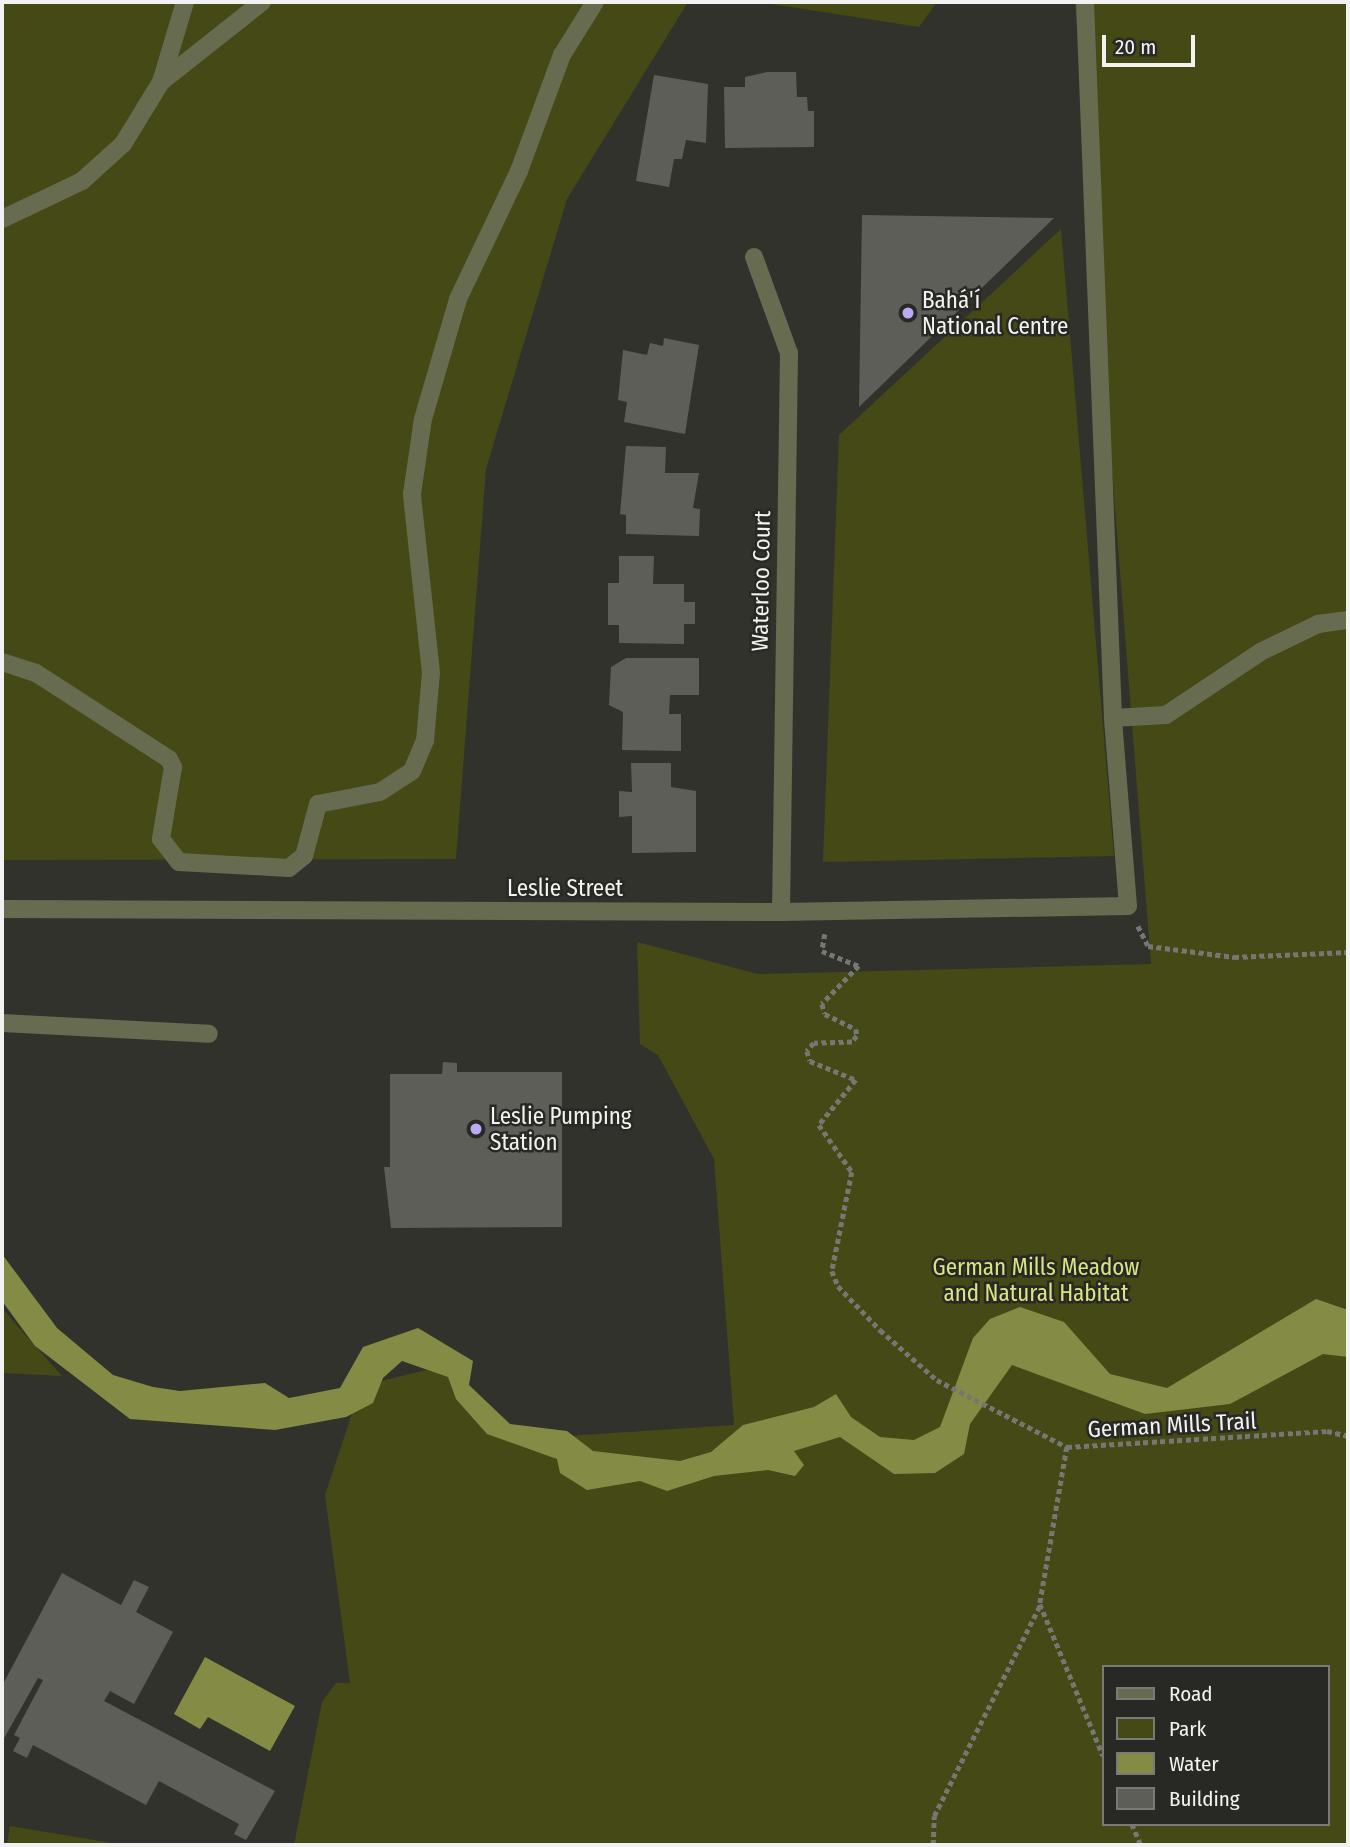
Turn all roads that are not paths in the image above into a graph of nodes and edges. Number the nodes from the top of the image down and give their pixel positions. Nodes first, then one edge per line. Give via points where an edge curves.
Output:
1 (186, 2) edge
2 (262, 2) edge
3 (595, 2) edge
4 (1085, 2) edge
5 (161, 82) junction
6 (2, 219) edge
7 (754, 257) dead end
8 (1348, 620) edge
9 (2, 662) edge
10 (1114, 718) junction
11 (2, 909) edge
12 (781, 912) junction
13 (2, 1023) edge
14 (209, 1034) dead end

1 - 5 street
2 - 5 street
3 - 9 street via 562,55 519,172 468,276 423,419 413,468 413,527 432,644 418,761 394,786 318,804 304,856 289,868 170,857 160,828 173,767 160,752 95,715 36,673
4 - 10 street
5 - 6 street via 123,144 82,181
7 - 12 street, Waterloo Court via 789,353
8 - 10 street via 1318,624 1262,651 1166,715
10 - 12 street, Leslie Street via 1128,906
11 - 12 street, Leslie Street
13 - 14 street

